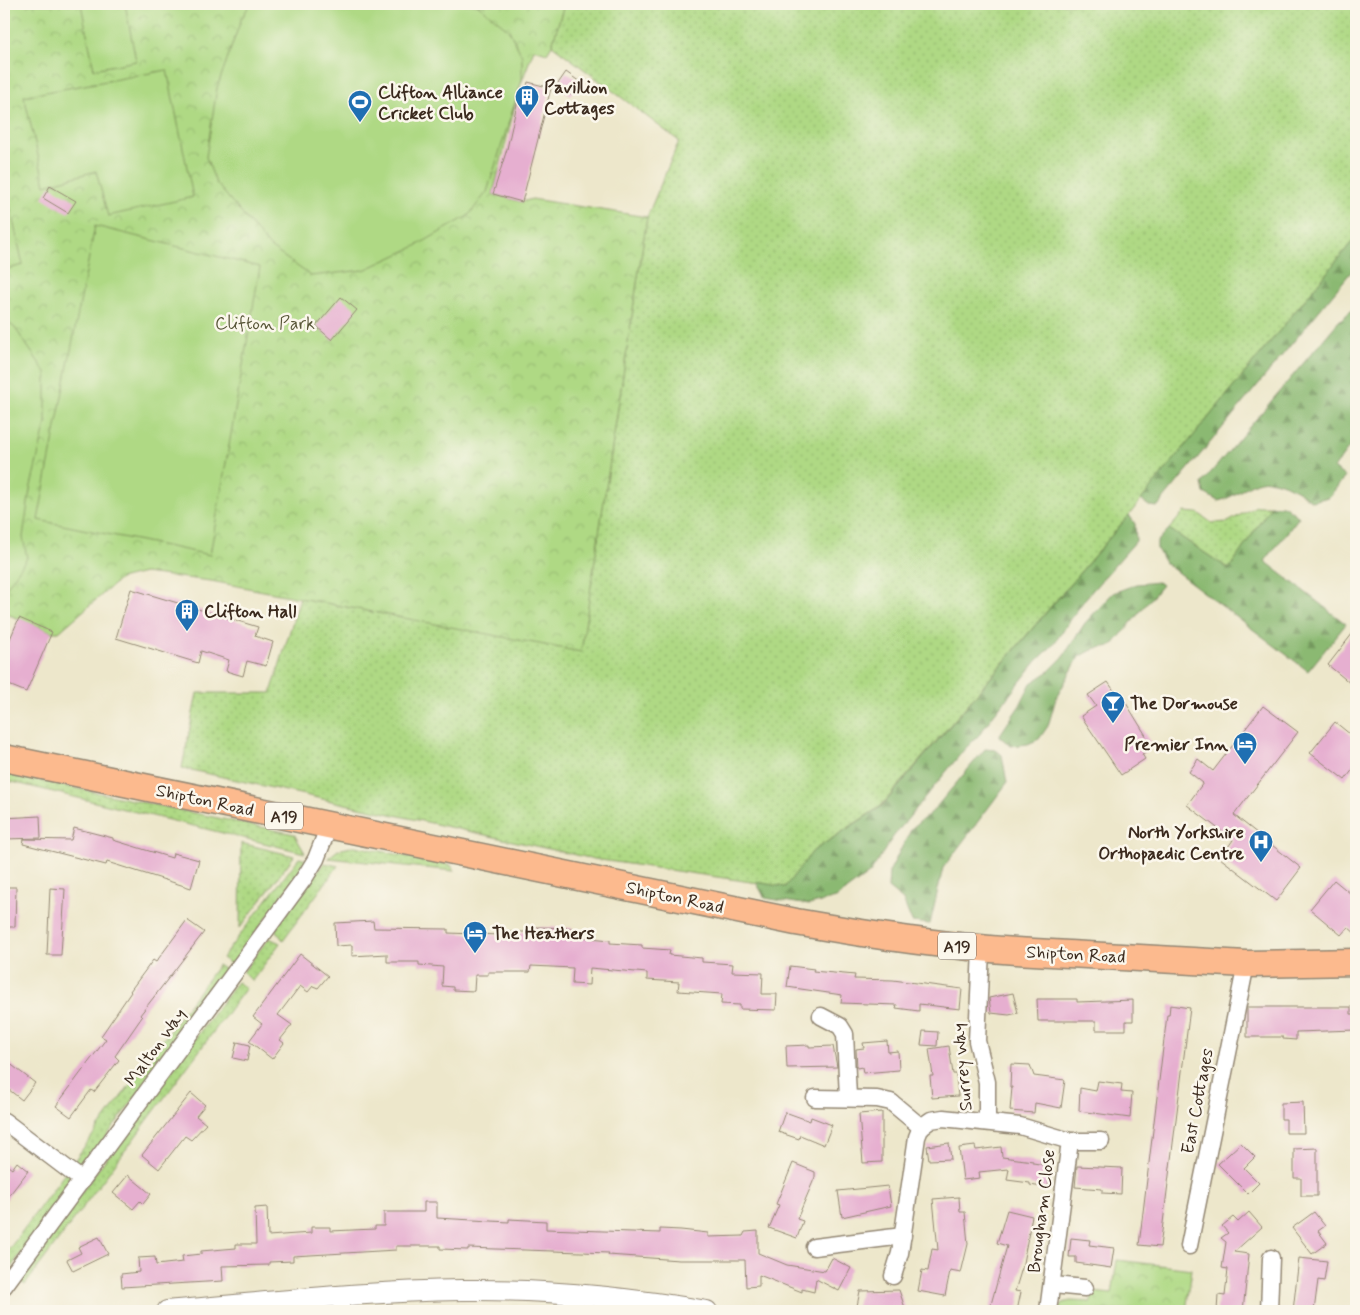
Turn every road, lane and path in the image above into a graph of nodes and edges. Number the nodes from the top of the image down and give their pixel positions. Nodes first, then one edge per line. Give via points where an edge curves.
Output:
1 (4, 758) edge
2 (329, 826) junction
3 (981, 949) junction
4 (1356, 962) edge
5 (1246, 964) junction
6 (821, 1016) dead end
7 (848, 1097) junction
8 (815, 1098) dead end
9 (4, 1121) edge
10 (987, 1122) junction
11 (922, 1127) junction
12 (1070, 1141) junction
13 (1101, 1141) dead end
14 (82, 1180) junction
15 (903, 1236) junction
16 (814, 1246) dead end
17 (1189, 1246) dead end
18 (1271, 1258) dead end
19 (893, 1276) dead end
20 (1053, 1285) junction
21 (4, 1286) edge
22 (1085, 1288) dead end
23 (573, 1302) edge
24 (341, 1304) edge
25 (167, 1311) edge
26 (707, 1311) edge
27 (1048, 1311) edge
28 (1269, 1311) edge

1 - 2 main road, Shipton Road / A19
2 - 3 main road, Shipton Road / A19 via 796,922
2 - 14 street, Malton Way via 305,877
3 - 5 main road, Shipton Road / A19
3 - 10 street, Surrey Way via 977,1041 987,1082
4 - 5 main road, Shipton Road / A19
5 - 17 street, East Cottages
6 - 7 street via 840,1026 845,1034
7 - 8 street
7 - 11 street via 891,1102
9 - 14 street
10 - 11 street, Surrey Way via 943,1118 931,1120
10 - 12 street, Surrey Way via 1020,1126
11 - 15 street via 917,1137
12 - 13 street, Surrey Way
12 - 20 street, Brougham Close
14 - 21 street, Malton Way
15 - 16 street via 834,1236
15 - 19 street
18 - 28 street
20 - 22 street, Brougham Close
20 - 27 street, Brougham Close
23 - 24 street via 463,1290
23 - 26 street
24 - 25 street

